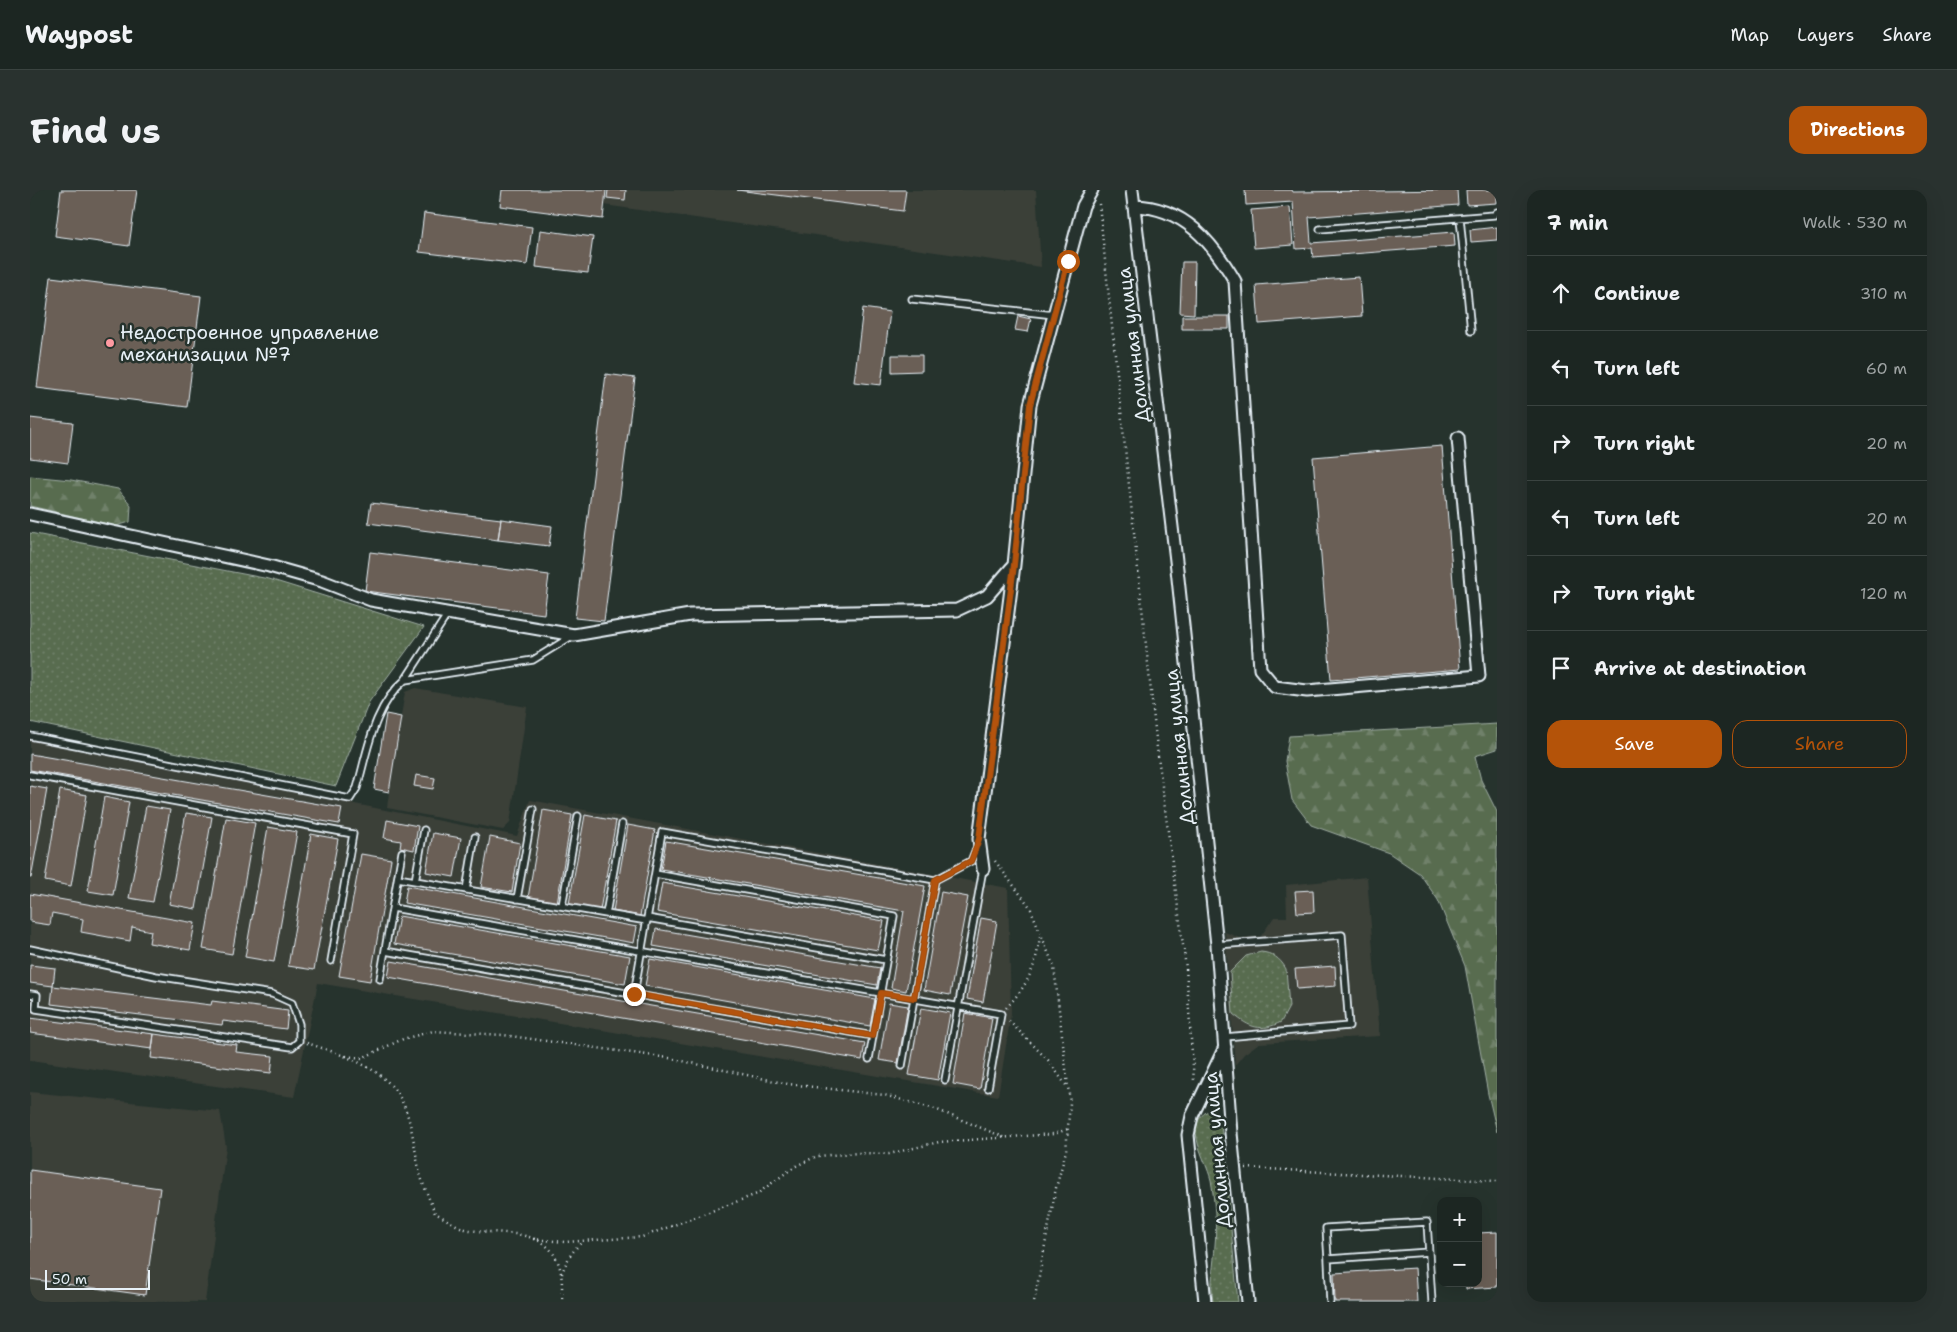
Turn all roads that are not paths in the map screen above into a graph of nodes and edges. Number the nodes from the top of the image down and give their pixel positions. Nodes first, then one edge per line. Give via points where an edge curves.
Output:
1 (1132, 190) edge
2 (1095, 195) edge
3 (1134, 206) junction
4 (1497, 212) edge
5 (1460, 218) junction
6 (1320, 229) dead end
7 (912, 299) dead end
8 (1054, 315) junction
9 (1471, 331) dead end
10 (1458, 438) dead end
11 (30, 514) edge
12 (1014, 565) junction
13 (447, 614) junction
14 (574, 635) junction
15 (405, 680) junction
16 (30, 736) edge
17 (30, 775) edge
18 (533, 809) dead end
19 (578, 816) dead end
20 (622, 824) dead end
21 (424, 830) dead end
22 (475, 837) dead end
23 (979, 839) junction
24 (402, 852) dead end
25 (983, 869) joint
26 (655, 874) junction
27 (398, 878) junction
28 (935, 880) junction
29 (415, 881) junction
30 (466, 890) junction
31 (517, 898) junction
32 (562, 906) junction
33 (392, 908) junction
34 (606, 914) junction
35 (647, 920) junction
36 (1217, 945) junction
37 (30, 949) edge
38 (385, 951) junction
39 (641, 951) junction
40 (886, 960) junction
41 (331, 961) dead end
42 (380, 979) dead end
43 (881, 993) junction
44 (30, 994) edge
45 (634, 994) junction
46 (914, 998) junction
47 (958, 1006) junction
48 (873, 1036) junction
49 (1225, 1041) junction
50 (869, 1059) dead end
51 (902, 1066) dead end
52 (946, 1080) dead end
53 (988, 1088) dead end
54 (1429, 1252) junction
55 (1328, 1259) junction
56 (1205, 1302) edge
57 (1248, 1302) edge
58 (1330, 1302) edge
59 (1432, 1302) edge

1 - 3 street, Долинная улица
2 - 8 street via 1083,206
3 - 10 street via 1150,206 1171,214 1196,230 1218,252 1235,281 1260,669 1275,687 1307,691 1479,676
3 - 36 street, Долинная улица
4 - 5 lane
5 - 6 lane
5 - 9 lane
7 - 8 lane
8 - 12 street via 1030,405
11 - 13 street via 269,566 322,581 371,600
12 - 14 street via 987,596 957,610 690,615
12 - 23 street
13 - 14 street
13 - 15 lane
14 - 15 lane via 533,660
15 - 16 lane via 391,692 379,712 357,788 350,799
17 - 41 lane via 353,834
18 - 31 lane
19 - 32 lane
20 - 34 lane
21 - 29 lane
22 - 30 lane
23 - 25 street
23 - 28 lane via 971,861
24 - 27 lane
25 - 47 lane
26 - 28 lane via 662,832
26 - 35 lane
26 - 40 lane via 894,916
27 - 29 lane
27 - 33 lane
28 - 46 lane
29 - 30 lane
30 - 31 lane
31 - 32 lane
32 - 34 lane
33 - 38 lane
33 - 39 lane
34 - 35 lane
35 - 39 lane
35 - 40 lane
36 - 49 street, Долинная улица
36 - 49 lane via 1342,935 1345,971 1349,1026
37 - 44 lane via 156,976 272,994 292,1003 299,1024 299,1041 292,1047 36,1009 37,995
38 - 42 lane
38 - 45 lane
39 - 43 lane
39 - 45 lane
40 - 43 lane
43 - 46 lane
43 - 48 lane
45 - 48 lane
46 - 47 lane
46 - 51 lane
47 - 52 lane
47 - 53 lane via 1001,1014
48 - 50 lane
49 - 56 street via 1192,1116 1188,1135
49 - 57 street, Долинная улица
54 - 55 lane
54 - 55 lane via 1427,1222 1326,1228
54 - 59 lane
55 - 58 lane

